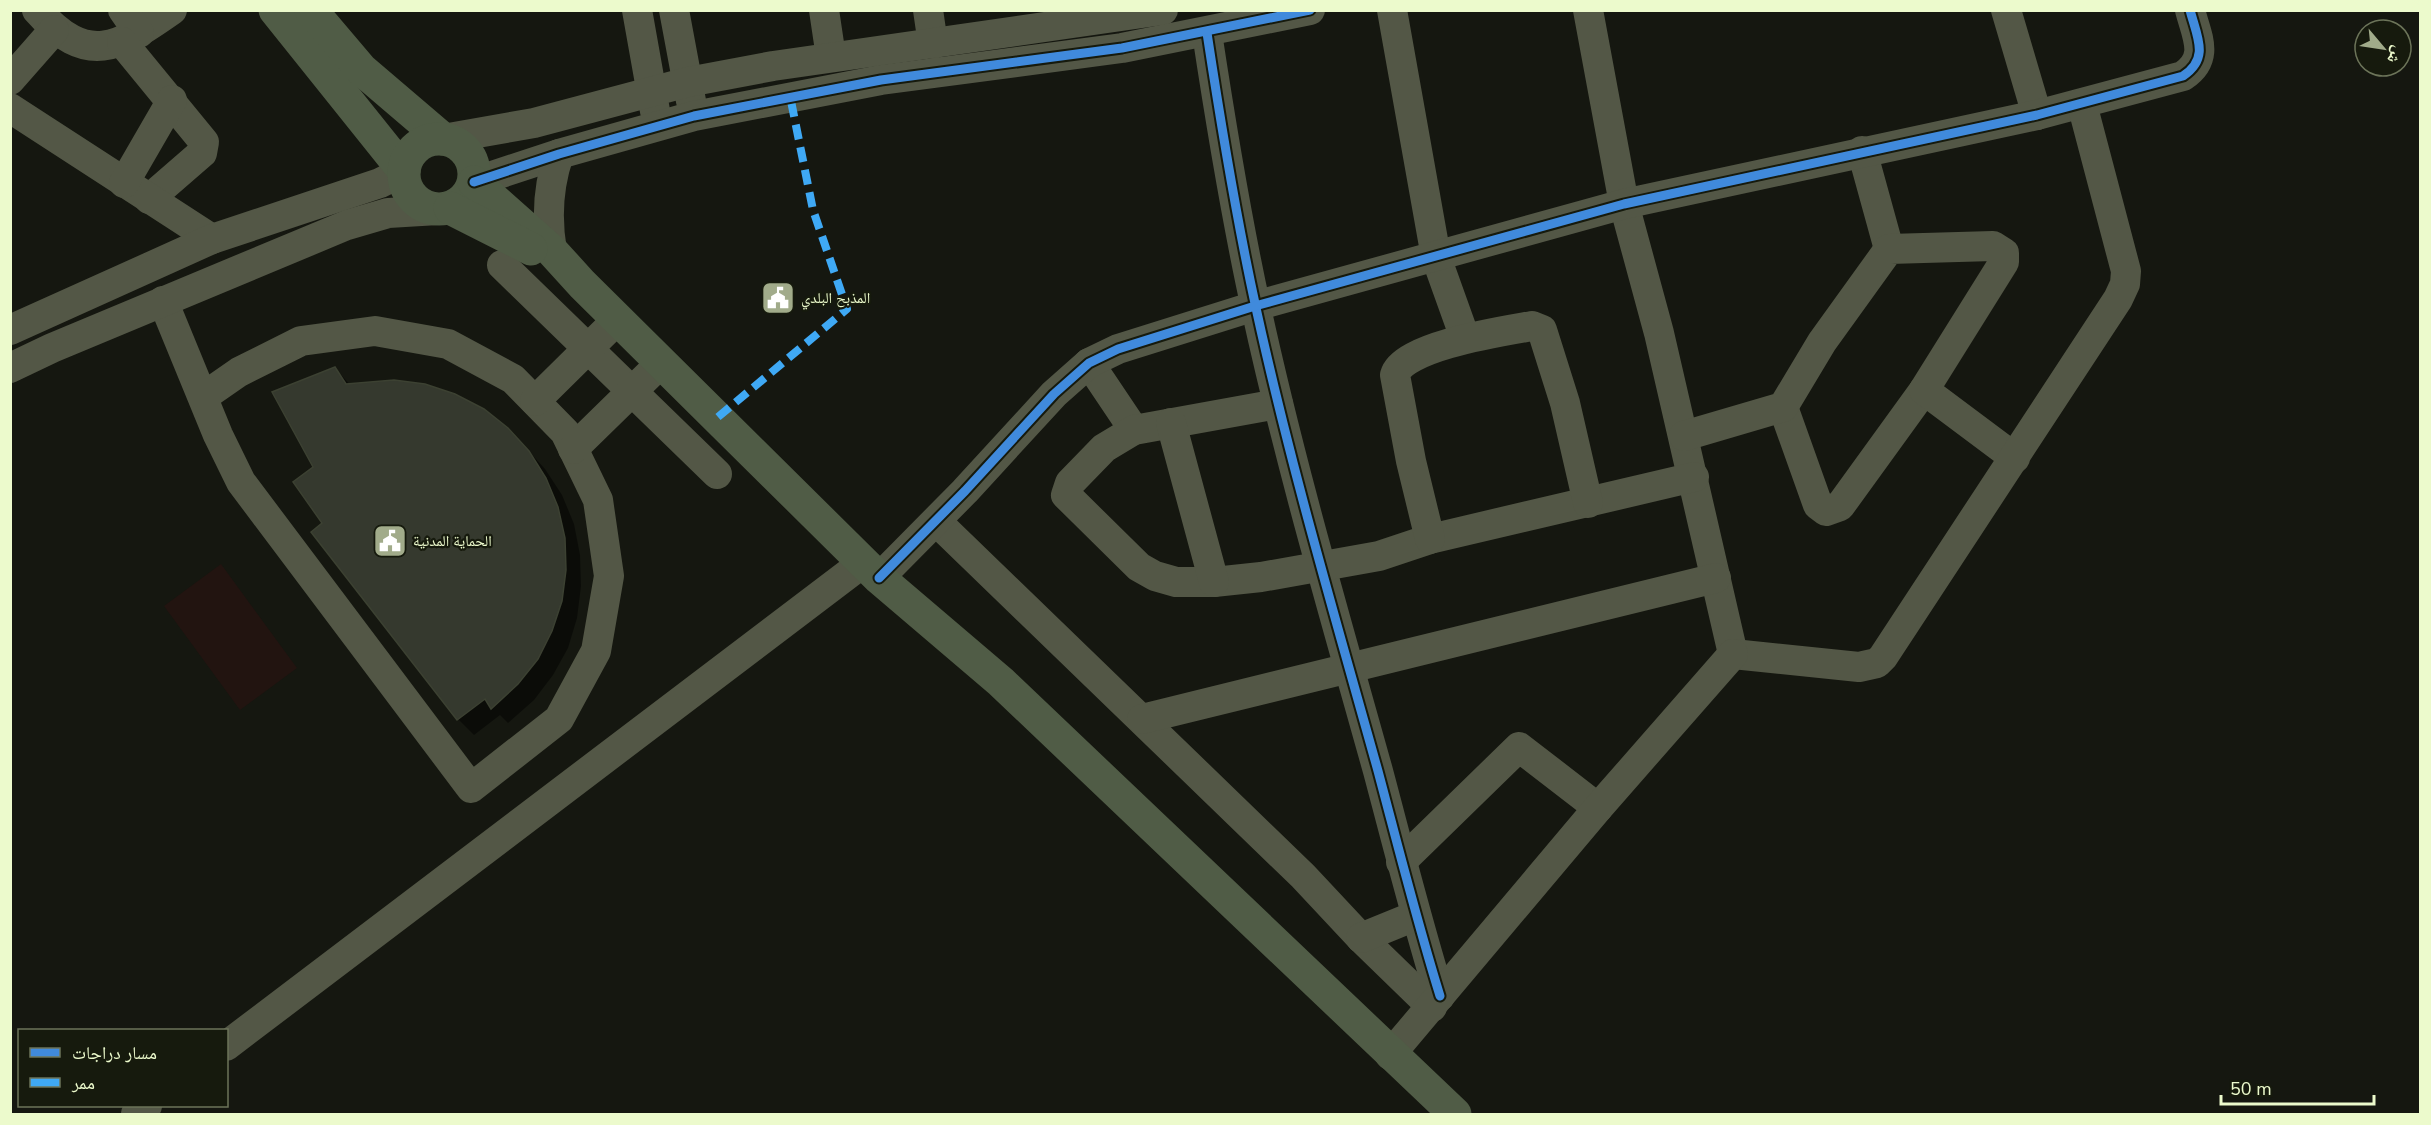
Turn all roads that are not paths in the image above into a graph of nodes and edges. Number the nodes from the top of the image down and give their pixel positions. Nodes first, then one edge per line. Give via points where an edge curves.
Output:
1 (172, 10) edge
2 (274, 10) edge
3 (311, 10) edge
4 (637, 10) edge
5 (674, 10) edge
6 (824, 10) edge
7 (928, 10) edge
8 (1163, 10) edge
9 (1310, 10) edge
10 (1392, 10) edge
11 (1588, 10) edge
12 (2006, 10) edge
13 (2190, 10) edge
14 (45, 20) edge
15 (128, 29) edge
16 (1207, 33) junction
17 (933, 44) junction
18 (831, 57) junction
19 (10, 80) edge
20 (688, 82) junction
21 (652, 91) junction
22 (172, 100) junction
23 (2082, 104) junction
24 (10, 108) edge
25 (2037, 115) junction
26 (694, 116) junction
27 (657, 125) junction
28 (443, 139) junction
29 (1862, 152) junction
30 (560, 154) junction
31 (404, 171) junction
32 (474, 182) junction
33 (124, 183) junction
34 (149, 199) junction
35 (1624, 204) junction
36 (444, 209) junction
37 (212, 239) junction
38 (1889, 249) junction
39 (552, 251) junction
40 (1436, 257) junction
41 (502, 266) dead end
42 (582, 284) junction
43 (163, 301) junction
44 (1255, 306) junction
45 (618, 319) junction
46 (10, 330) edge
47 (1465, 338) junction
48 (588, 348) junction
49 (662, 362) junction
50 (1089, 363) junction
51 (10, 368) edge
52 (631, 390) junction
53 (1924, 390) junction
54 (202, 398) junction
55 (535, 401) junction
56 (1278, 404) junction
57 (1782, 407) junction
58 (1171, 423) junction
59 (1134, 430) junction
60 (1684, 436) junction
61 (573, 449) junction
62 (2015, 458) junction
63 (717, 474) dead end
64 (1694, 477) junction
65 (1588, 503) junction
66 (936, 521) junction
67 (1430, 539) junction
68 (1319, 567) junction
69 (872, 570) junction
70 (1716, 578) junction
71 (1214, 582) junction
72 (1733, 654) junction
73 (1348, 668) junction
74 (1142, 719) junction
75 (1598, 808) junction
76 (1401, 862) junction
77 (1415, 916) junction
78 (1361, 938) junction
79 (1436, 1001) junction
80 (228, 1045) edge
81 (1390, 1055) junction
82 (1455, 1114) edge

1 - 15 street
2 - 31 main road
3 - 28 main road via 360,69
4 - 21 street
5 - 20 street
6 - 18 street
7 - 17 street
8 - 17 street
9 - 16 street
10 - 40 street
11 - 35 street
12 - 25 street
13 - 23 street via 2200,50 2194,69 2183,76
14 - 15 street via 72,41 91,48 106,47
14 - 19 street
15 - 22 street
16 - 26 street via 881,80
16 - 44 street
17 - 18 street
18 - 20 street
20 - 21 street
20 - 26 street
21 - 27 street
21 - 28 street via 534,123
22 - 33 street
22 - 34 street via 202,136 204,147 198,157
23 - 25 street
23 - 62 street via 2124,263 2125,284
24 - 33 street
25 - 29 street
26 - 27 street
27 - 30 street
28 - 31 main road via 432,140 413,151
28 - 32 main road via 464,149 475,170
29 - 35 street
29 - 38 street
30 - 32 street
30 - 39 street via 549,192
31 - 36 main road via 405,182 417,201
31 - 37 street via 380,183
32 - 36 main road via 461,202
32 - 39 main road
33 - 34 street
34 - 37 street
35 - 40 street
35 - 60 street
36 - 42 main road via 527,246
36 - 43 street via 388,213 347,225
37 - 46 street
38 - 53 street via 1993,246 2004,253 2004,262
38 - 57 street via 1822,342
39 - 42 main road
40 - 44 street
40 - 47 street
41 - 48 street
42 - 45 main road
43 - 51 street
43 - 54 street
44 - 50 street via 1118,349
44 - 56 street
45 - 48 street
45 - 49 main road
47 - 65 street via 1532,326 1542,330 1565,403
47 - 67 street via 1404,362 1395,375
48 - 52 street
48 - 55 street
49 - 52 street
49 - 69 main road
50 - 59 street
50 - 66 street via 1054,394
52 - 61 street
52 - 63 street
53 - 57 street via 1840,506 1826,511 1818,505
53 - 62 street
54 - 55 street via 238,372 301,341 375,331 448,344 513,379
54 - 61 street via 241,482 471,788 560,719 596,651 609,576 598,500
55 - 61 street via 565,432
56 - 58 street
56 - 68 street
57 - 60 street
58 - 59 street
58 - 71 street
59 - 71 street via 1104,448 1070,483 1066,495 1138,567 1176,582
60 - 64 street
62 - 72 street via 1877,663 1859,667
64 - 65 street
64 - 70 street
65 - 67 street
66 - 69 street
66 - 74 street
67 - 68 street via 1379,556
68 - 71 street
68 - 73 street
69 - 80 street
69 - 81 main road via 1001,682
70 - 72 street
70 - 73 street
72 - 75 street
73 - 74 street
73 - 76 street
74 - 78 street
75 - 76 street via 1519,747
75 - 79 street
76 - 77 street
77 - 78 street
77 - 79 street
78 - 79 street
79 - 81 street
81 - 82 main road

